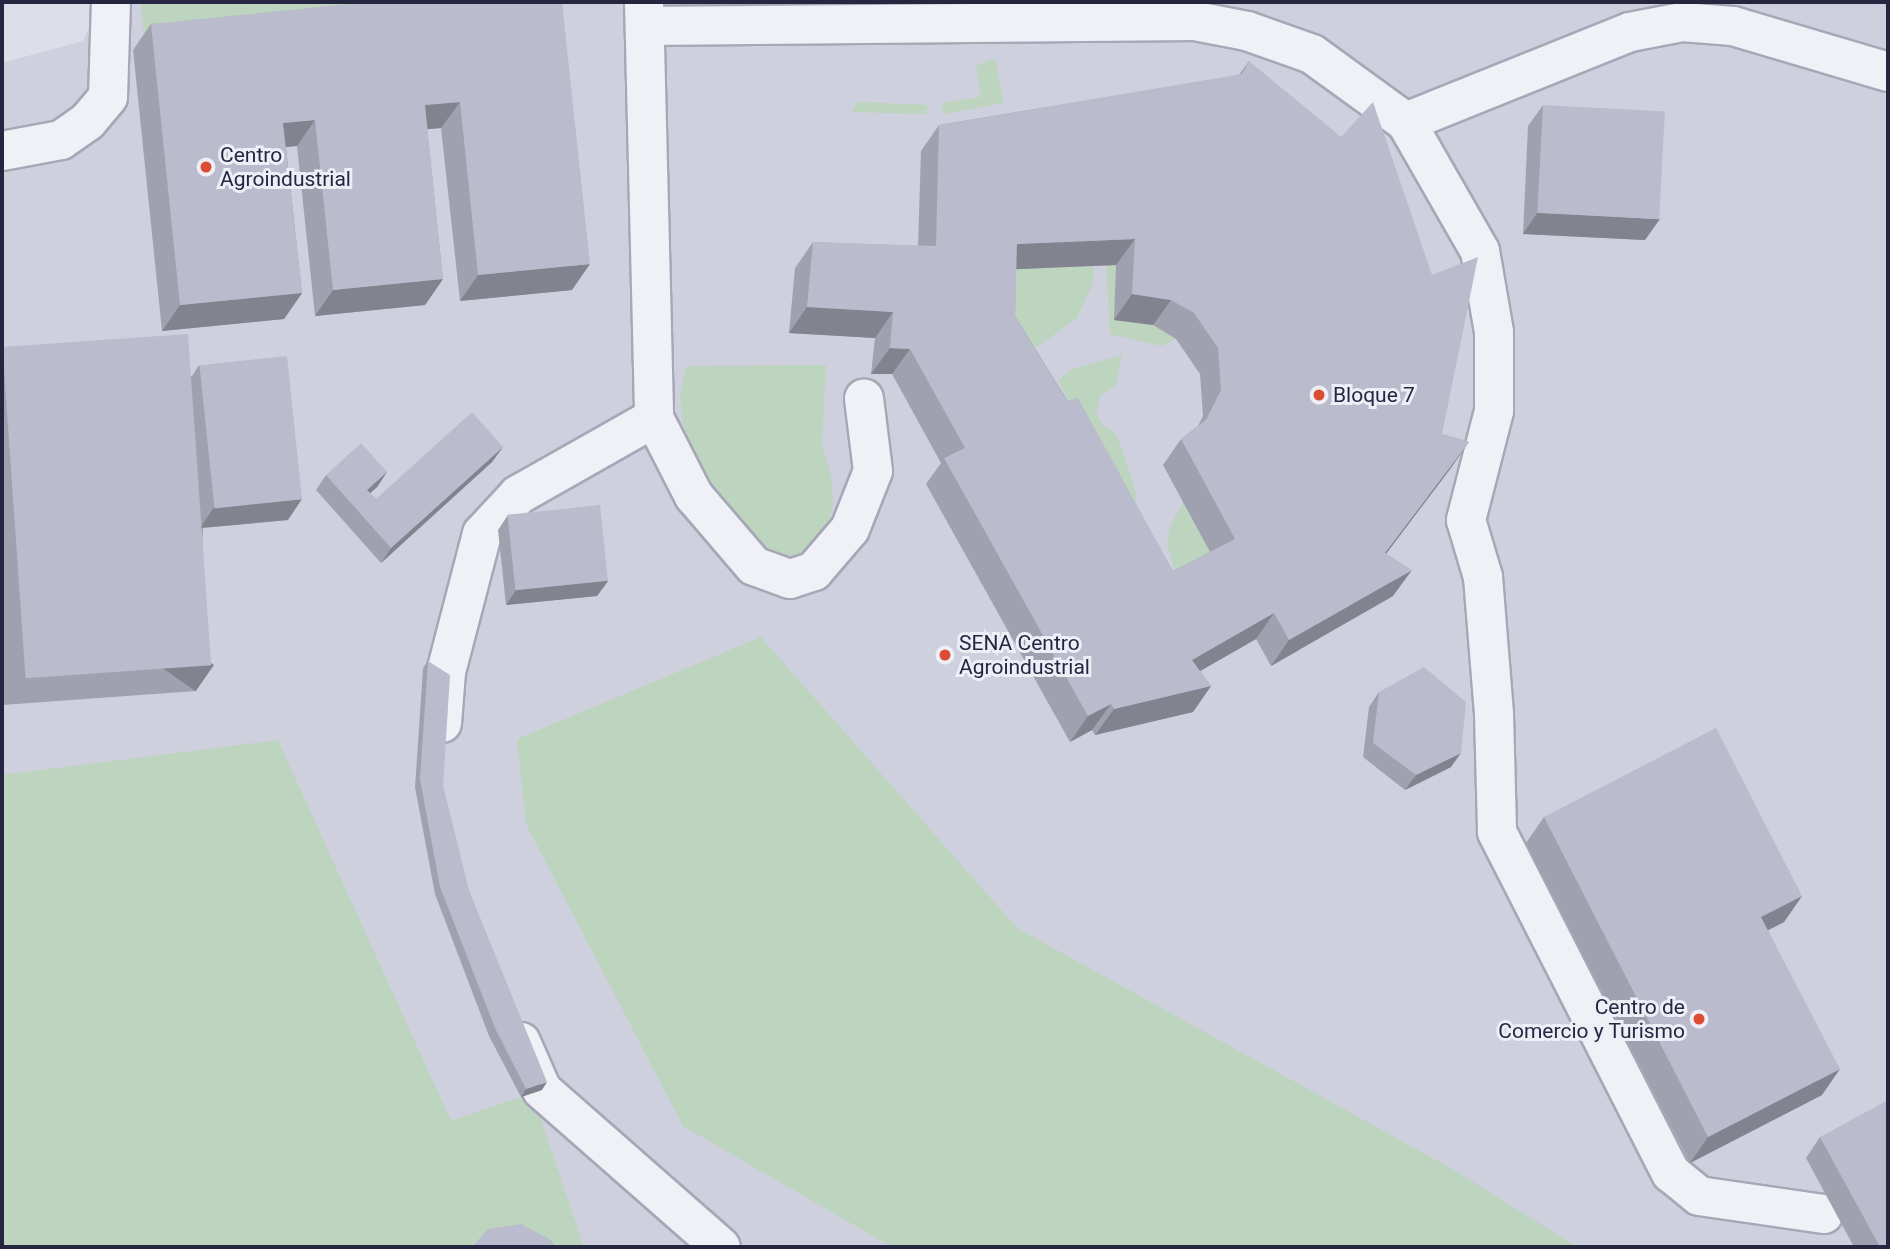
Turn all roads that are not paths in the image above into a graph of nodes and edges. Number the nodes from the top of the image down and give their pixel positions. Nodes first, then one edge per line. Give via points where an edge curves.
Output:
1 (111, 2) edge
2 (645, 14) edge
3 (1888, 72) edge
4 (1406, 122) junction
5 (2, 151) edge
6 (863, 399) dead end
7 (654, 418) junction
8 (440, 753) edge
9 (506, 1007) edge
10 (1824, 1214) dead end
11 (721, 1247) edge

1 - 5 lane via 108,97 88,121 61,140
2 - 4 lane via 1195,21 1247,31 1312,54
2 - 7 lane
3 - 4 lane via 1733,26 1682,22 1630,32
4 - 10 lane via 1480,251 1494,332 1494,411 1466,520 1483,577 1497,832 1671,1173 1699,1196
6 - 7 lane via 873,471 850,529 814,571 790,579 754,566 694,496
7 - 8 lane via 518,495 482,534 446,673
9 - 11 lane via 542,1090

